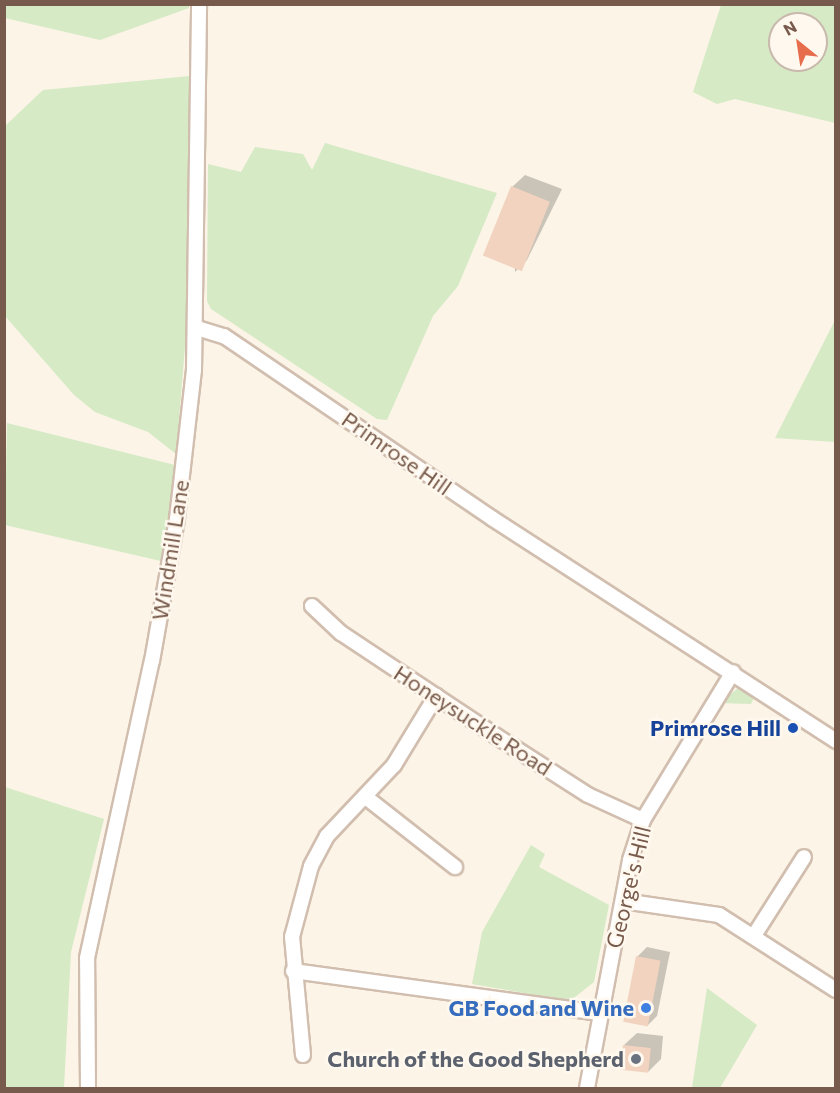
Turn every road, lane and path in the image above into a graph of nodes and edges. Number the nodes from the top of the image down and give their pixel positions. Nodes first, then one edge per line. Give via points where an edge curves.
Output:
1 (199, 4) edge
2 (197, 328) junction
3 (312, 606) dead end
4 (733, 672) junction
5 (436, 696) junction
6 (836, 741) edge
7 (367, 798) junction
8 (643, 820) junction
9 (804, 857) dead end
10 (455, 867) dead end
11 (623, 901) junction
12 (755, 934) junction
13 (292, 971) junction
14 (836, 990) edge
15 (600, 1013) junction
16 (303, 1055) dead end
17 (88, 1089) edge
18 (587, 1089) edge

1 - 2 street, Windmill Lane
2 - 4 street, Primrose Hill via 224,336 492,519
2 - 17 street, Windmill Lane via 172,551 87,958
3 - 5 street, Honeysuckle Road via 340,633
4 - 6 street, Primrose Hill
4 - 8 street, George's Hill
5 - 7 street
5 - 8 street, Honeysuckle Road via 588,795
7 - 10 street
7 - 13 street via 327,836 311,866 292,937
8 - 11 street, George's Hill
9 - 12 street
11 - 12 street via 719,915
11 - 15 street, George's Hill
12 - 14 street
13 - 15 street
13 - 16 street
15 - 18 street, George's Hill

